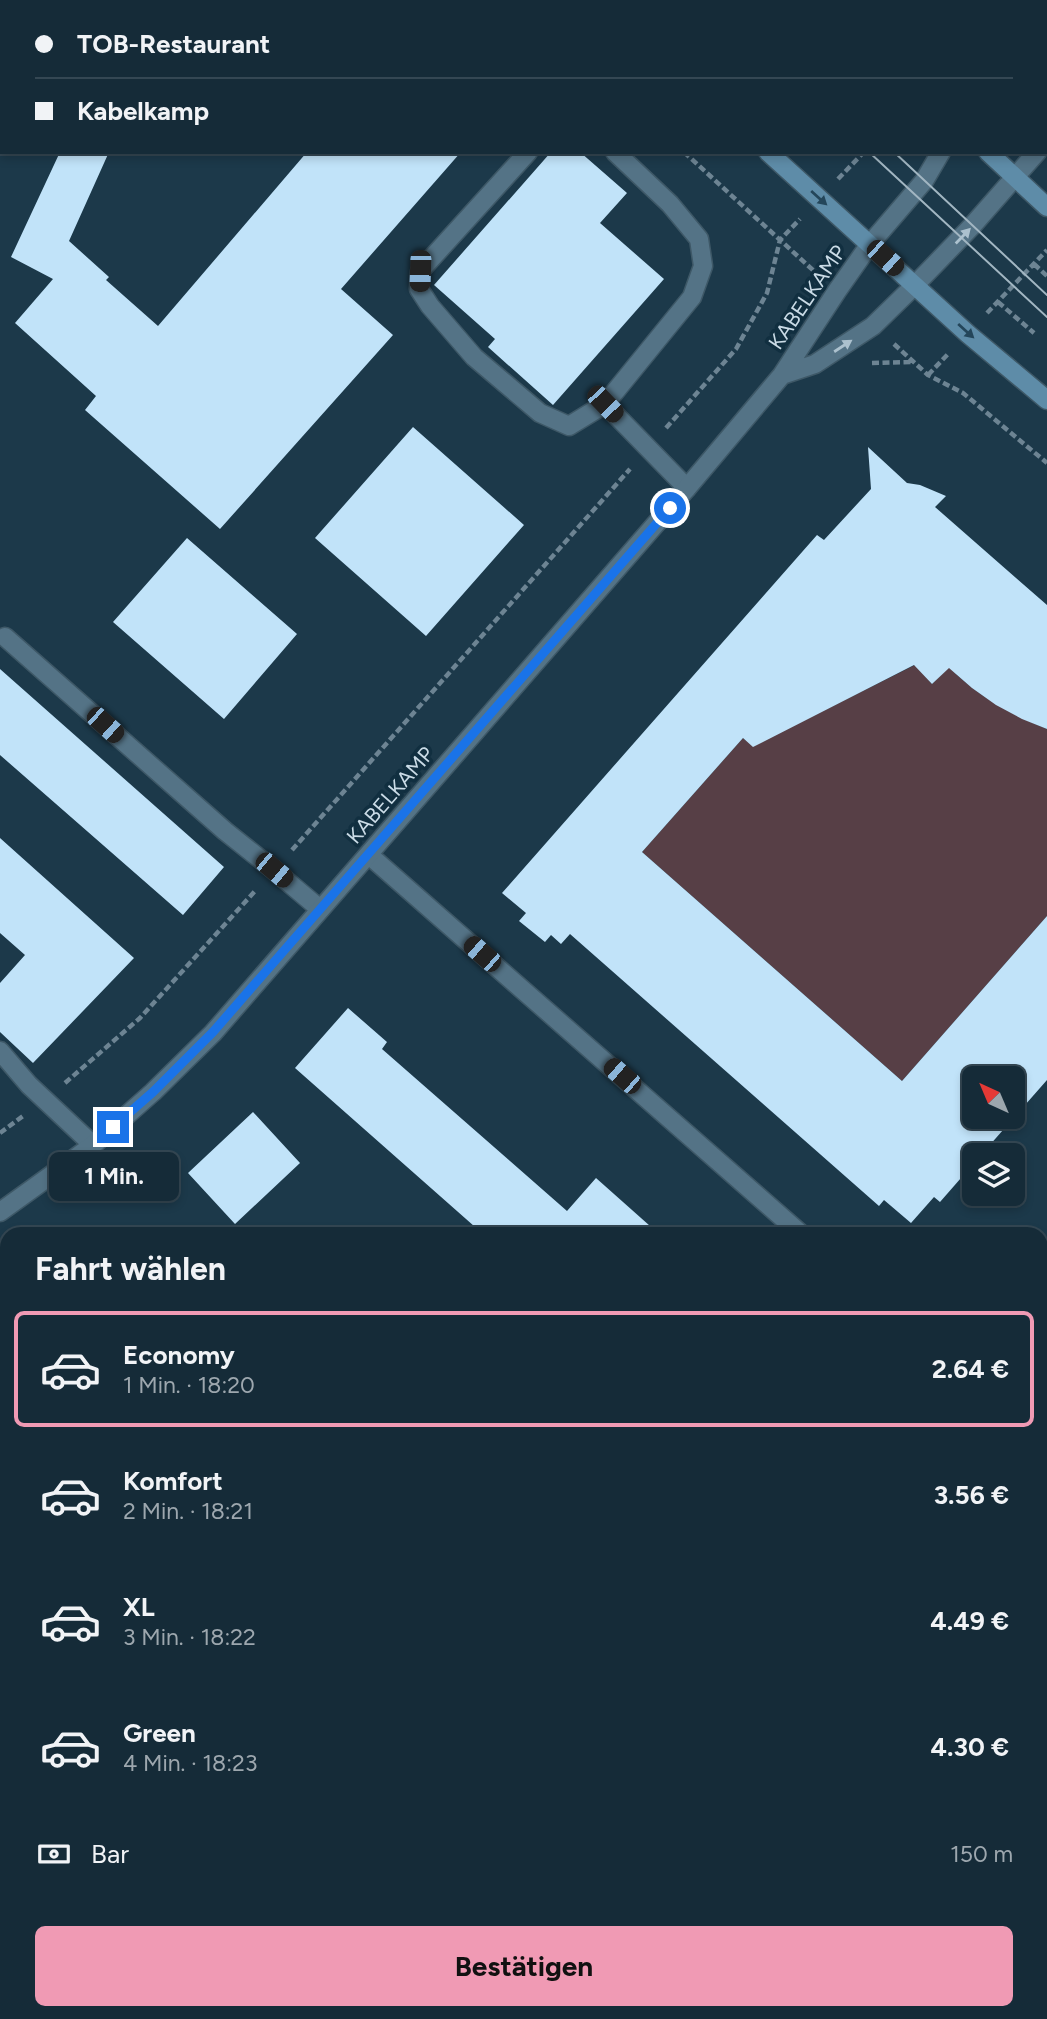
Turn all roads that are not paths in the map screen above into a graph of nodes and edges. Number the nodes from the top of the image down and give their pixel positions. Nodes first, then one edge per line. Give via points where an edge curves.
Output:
1 (526, 154) edge
2 (617, 154) edge
3 (770, 154) edge
4 (940, 154) edge
5 (990, 154) edge
6 (1035, 154) edge
7 (1014, 178) junction
8 (1047, 207) edge
9 (870, 244) junction
10 (915, 285) junction
11 (782, 375) junction
12 (1047, 400) edge
13 (605, 404) junction
14 (687, 488) junction
15 (5, 636) dead end
16 (369, 855) junction
17 (320, 909) junction
18 (0, 1051) edge
19 (93, 1144) junction
20 (0, 1212) edge
21 (793, 1227) edge

1 - 13 street via 420,271 419,289 474,357 540,413 569,426
2 - 13 street via 699,239 703,266 692,297
3 -> 9 main road
4 - 9 street, KABELKAMP via 925,181
5 - 7 main road
6 - 7 street, KABELKAMP
7 - 8 main road
10 -> 7 street, KABELKAMP
9 - 10 main road
9 - 11 street, KABELKAMP
11 -> 10 street, KABELKAMP via 815,364 873,326
10 -> 12 main road
11 - 14 street, KABELKAMP
13 - 14 street
14 - 16 street, KABELKAMP
15 - 17 street
16 - 17 street, KABELKAMP
16 - 21 street
17 - 19 street, KABELKAMP via 213,1032
18 - 19 street via 29,1086
19 - 20 street, KABELKAMP

